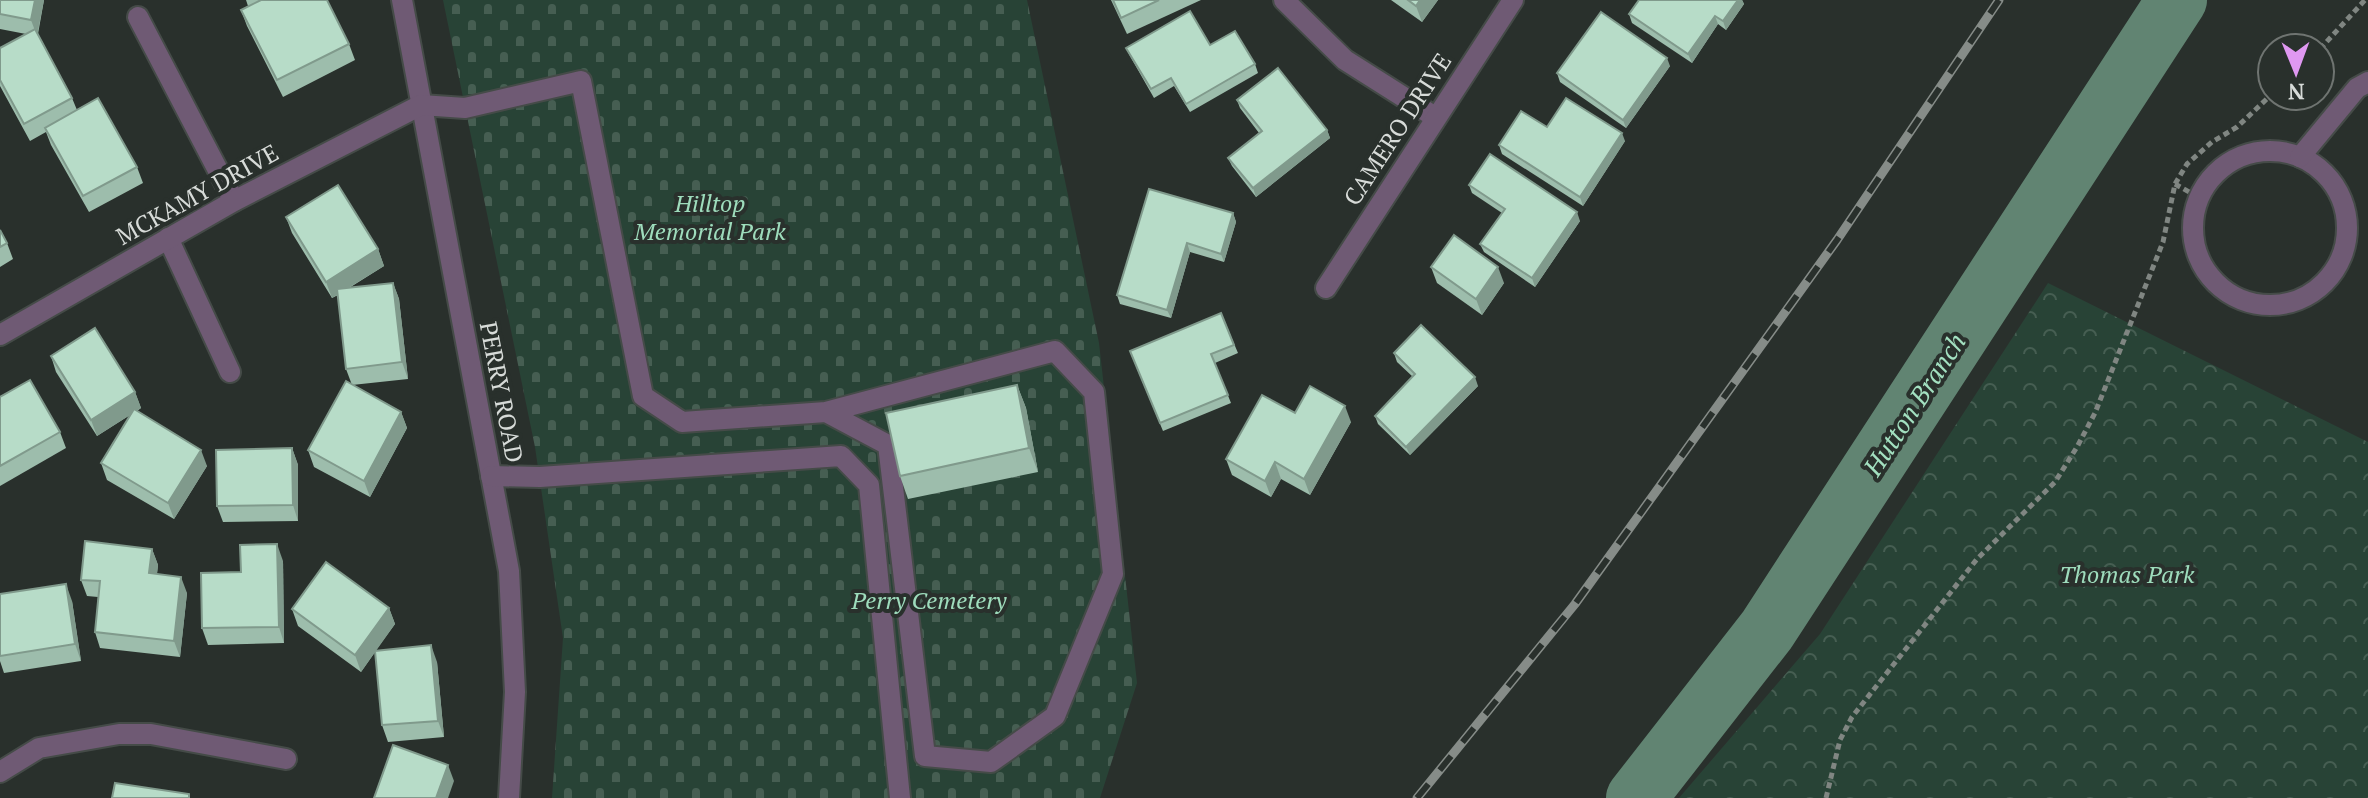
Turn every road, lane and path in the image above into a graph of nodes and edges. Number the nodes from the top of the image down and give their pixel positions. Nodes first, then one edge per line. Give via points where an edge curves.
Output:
1 (402, 0) edge
2 (1284, 0) edge
3 (1513, 0) edge
4 (2365, 0) edge
5 (138, 17) dead end
6 (2336, 32) edge
7 (2368, 82) edge
8 (421, 105) junction
9 (2256, 109) edge
10 (1435, 117) junction
11 (2300, 157) junction
12 (2175, 184) junction
13 (2198, 197) junction
14 (234, 201) junction
15 (168, 238) junction
16 (1326, 288) dead end
17 (0, 335) edge
18 (230, 372) dead end
19 (826, 412) junction
20 (491, 476) junction
21 (286, 759) dead end
22 (0, 772) edge
23 (509, 798) edge
24 (900, 798) edge
25 (1826, 798) edge

1 - 8 street, PERRY ROAD
2 - 10 street via 1345,60
3 - 10 street, CAMERO DRIVE
4 - 6 path
5 - 14 street
7 - 11 street via 2357,88
8 - 14 street, MCKAMY DRIVE
8 - 19 street via 465,108 581,81 643,396 682,422
8 - 20 street, PERRY ROAD
9 - 12 path via 2187,164
10 - 16 street, CAMERO DRIVE
11 - 13 street via 2271,150 2241,156 2215,172
11 - 13 street via 2325,174 2342,199 2348,229 2341,258 2324,283 2298,300 2269,305 2239,299 2214,282 2197,256 2192,226
12 - 13 path
12 - 25 path via 2163,242 2077,447 2055,482 1977,559 1852,717 1840,740
14 - 15 street, MCKAMY DRIVE
15 - 17 street, MCKAMY DRIVE
15 - 18 street
19 - 19 street via 1055,351 1094,392 1113,574 1055,716 991,762 925,756 888,445
20 - 23 street, PERRY ROAD via 509,571 515,692
20 - 24 street via 841,456 869,485
21 - 22 street via 151,734 119,734 39,748

